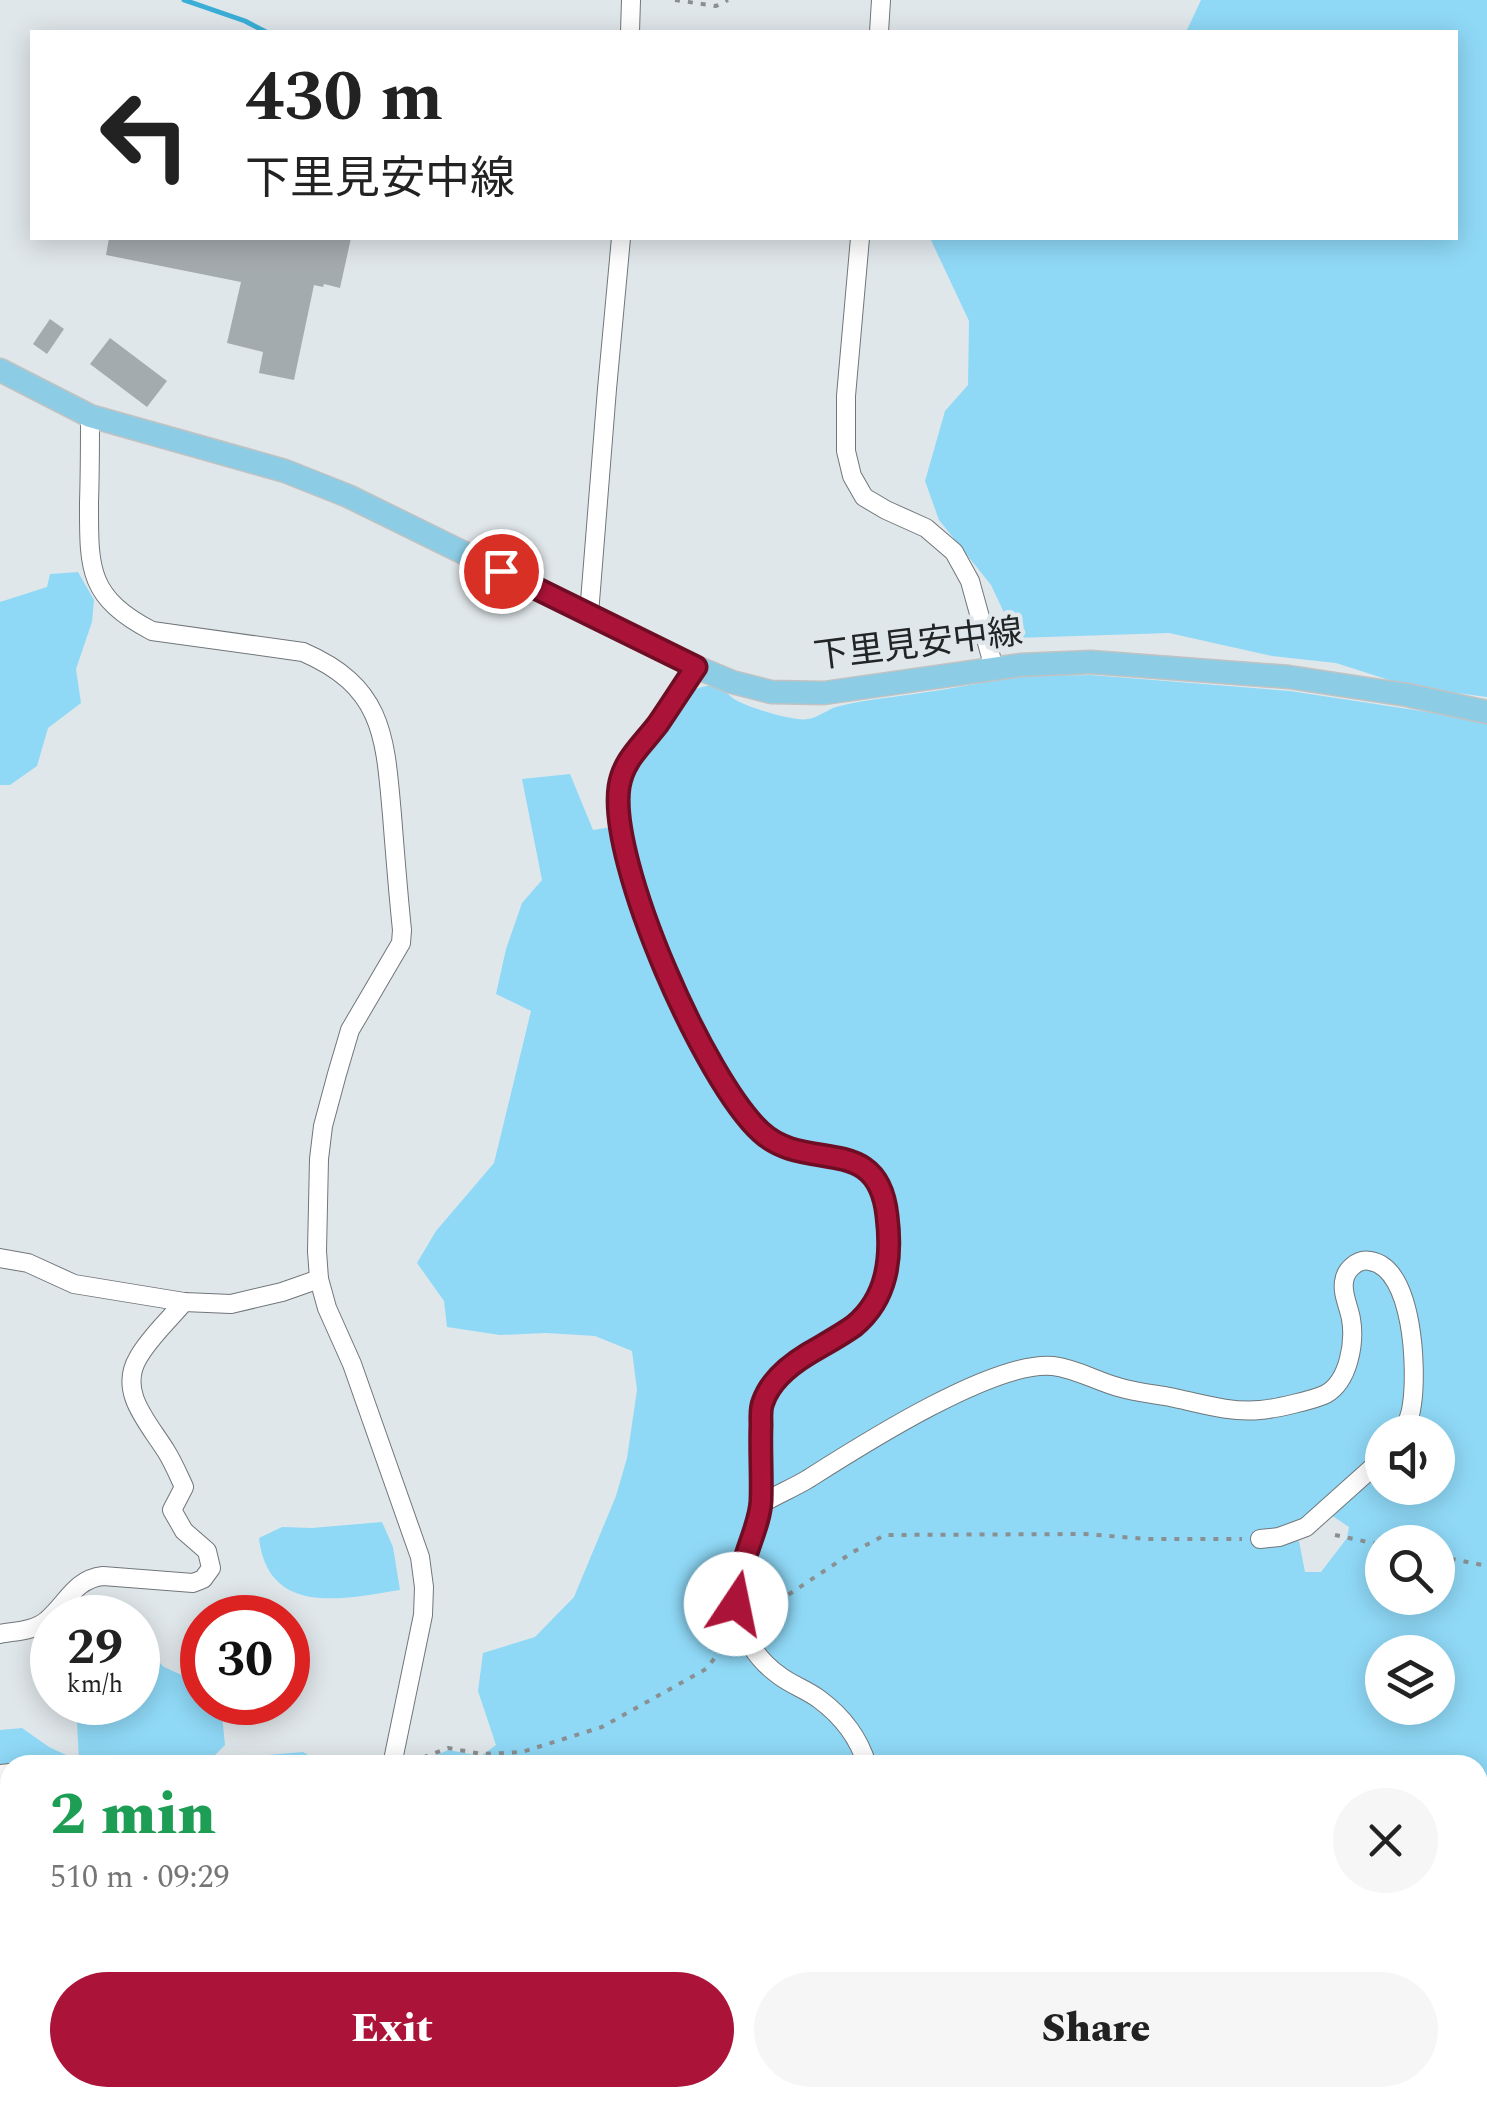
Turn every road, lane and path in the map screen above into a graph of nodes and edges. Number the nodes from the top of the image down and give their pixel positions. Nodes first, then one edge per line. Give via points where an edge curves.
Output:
1 (631, 0) edge
2 (675, 0) edge
3 (728, 0) edge
4 (882, 0) edge
5 (630, 30) edge
6 (878, 30) edge
7 (622, 240) edge
8 (860, 240) edge
9 (0, 370) edge
10 (90, 416) junction
11 (589, 614) junction
12 (696, 667) junction
13 (994, 668) junction
14 (1487, 712) edge
15 (0, 1258) edge
16 (319, 1279) junction
17 (184, 1302) junction
18 (1409, 1415) edge
19 (1365, 1474) edge
20 (761, 1504) junction
21 (1334, 1535) dead end
22 (1260, 1539) joint
23 (1365, 1541) edge
24 (1455, 1559) edge
25 (1487, 1566) edge
26 (742, 1625) junction
27 (0, 1634) edge
28 (394, 1755) edge
29 (429, 1755) edge
30 (864, 1755) edge

1 - 5 street
2 - 3 path via 716,6
4 - 6 street
7 - 11 street
8 - 13 street via 846,396 852,476 864,497 926,528 954,552 970,581
9 - 10 main road, 下里見安中線
10 - 11 main road, 下里見安中線 via 348,496
10 - 16 street via 89,556 104,595 152,630 303,652 325,662 372,710 386,748 401,943 350,1030 323,1126
11 - 12 main road, 下里見安中線
12 - 13 main road, 下里見安中線 via 772,692 824,694
12 - 20 street via 630,755 619,789 620,822 644,916 701,1045 761,1132 784,1147 863,1166 878,1181 887,1210 890,1253 877,1300 853,1326 791,1364 762,1404
13 - 14 main road, 下里見安中線 via 1091,662 1289,677
15 - 17 street via 74,1284
16 - 17 street via 231,1304
16 - 28 street via 420,1557 423,1615
17 - 27 street via 139,1354 130,1385 184,1486 172,1510 207,1551 211,1568 193,1583 90,1578 36,1627
18 - 20 street via 1413,1335 1398,1285 1382,1266 1365,1260 1345,1277 1350,1358 1325,1395 1236,1410 1117,1387 1052,1366 1012,1371
19 - 22 street via 1306,1527
20 - 26 street via 736,1604
21 - 23 path
22 - 26 path via 885,1535
24 - 25 path
26 - 29 path via 706,1669 602,1728 522,1752 448,1748
26 - 30 street via 770,1668 819,1698

